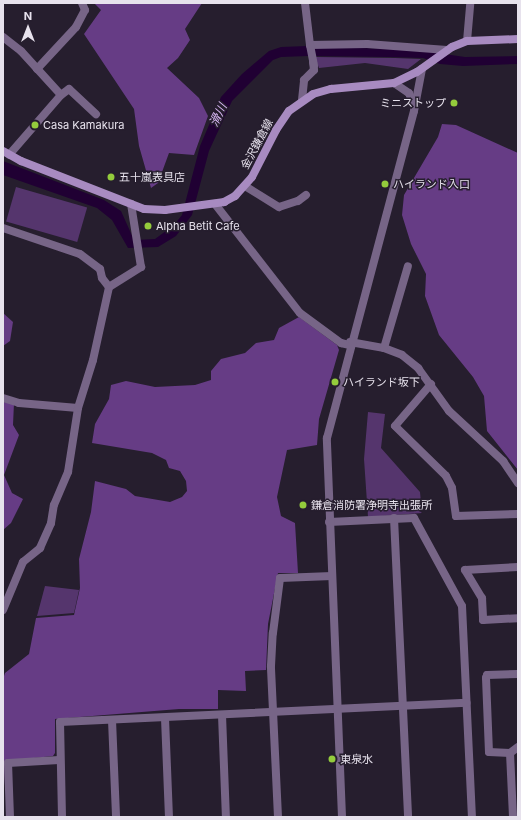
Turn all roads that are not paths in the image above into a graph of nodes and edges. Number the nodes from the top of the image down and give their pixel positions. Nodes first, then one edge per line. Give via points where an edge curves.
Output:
1 (82, 3) edge
2 (305, 3) edge
3 (470, 3) edge
4 (3, 37) edge
5 (518, 39) edge
6 (467, 41) junction
7 (310, 45) junction
8 (447, 51) junction
9 (424, 68) junction
10 (37, 69) junction
11 (394, 83) junction
12 (61, 95) junction
13 (302, 100) junction
14 (414, 108) junction
15 (96, 114) dead end
16 (6, 153) edge
17 (246, 186) junction
18 (306, 195) dead end
19 (131, 204) junction
20 (215, 204) junction
21 (3, 228) edge
22 (408, 266) dead end
23 (109, 287) junction
24 (350, 343) junction
25 (384, 348) junction
26 (431, 384) junction
27 (3, 398) edge
28 (78, 408) junction
29 (518, 483) edge
30 (518, 514) edge
31 (394, 518) junction
32 (330, 522) junction
33 (518, 567) edge
34 (332, 576) junction
35 (3, 610) edge
36 (518, 618) edge
37 (518, 674) edge
38 (467, 704) junction
39 (403, 707) junction
40 (338, 710) junction
41 (274, 713) junction
42 (222, 715) junction
43 (165, 718) junction
44 (112, 720) junction
45 (518, 747) edge
46 (510, 753) junction
47 (59, 760) junction
48 (10, 817) edge
49 (62, 817) edge
50 (116, 817) edge
51 (169, 817) edge
52 (226, 817) edge
53 (278, 817) edge
54 (342, 817) edge
55 (408, 817) edge
56 (472, 817) edge
57 (513, 817) edge

1 - 10 street via 85,10 76,27
2 - 7 street
3 - 6 street
4 - 10 street
5 - 6 main road
6 - 8 main road
7 - 8 street via 367,44
7 - 13 street, bridge via 314,70 304,80 301,88
8 - 9 main road, 金沢鎌倉線
9 - 11 main road, 金沢鎌倉線
9 - 14 street
10 - 12 street
11 - 13 main road, 金沢鎌倉線 via 331,89
11 - 14 street via 409,93
12 - 15 street via 69,89
12 - 16 street
13 - 17 main road, 金沢鎌倉線 via 280,124
14 - 24 street
16 - 19 main road
17 - 18 street via 279,207 293,203
17 - 20 main road, 金沢鎌倉線 via 235,196
19 - 20 main road, 金沢鎌倉線 via 155,211
19 - 23 street via 140,250 140,267
20 - 24 street via 300,313 341,343
21 - 23 street via 80,254 100,269 102,278
22 - 25 street
23 - 28 street via 93,360
24 - 25 street
24 - 32 street via 327,438
25 - 26 street via 408,359
26 - 29 street via 457,420 504,461
26 - 30 street via 395,426 446,476 452,488 456,516
27 - 28 street via 19,403
28 - 35 street via 68,472 54,505 51,523 40,548 23,562
31 - 32 street
31 - 38 street via 414,518 462,606
31 - 39 street
32 - 34 street
33 - 36 street via 465,570 482,598 484,620
34 - 40 street
34 - 41 street via 280,578 273,633
37 - 46 street via 487,675 486,678 489,752
38 - 39 street
38 - 56 street
39 - 40 street
39 - 55 street
40 - 41 street
40 - 54 street
41 - 42 street
41 - 53 street
42 - 43 street
42 - 52 street
43 - 44 street
43 - 51 street
44 - 47 street via 58,723
44 - 50 street
45 - 46 street
46 - 57 street
47 - 48 street via 8,763
47 - 49 street

